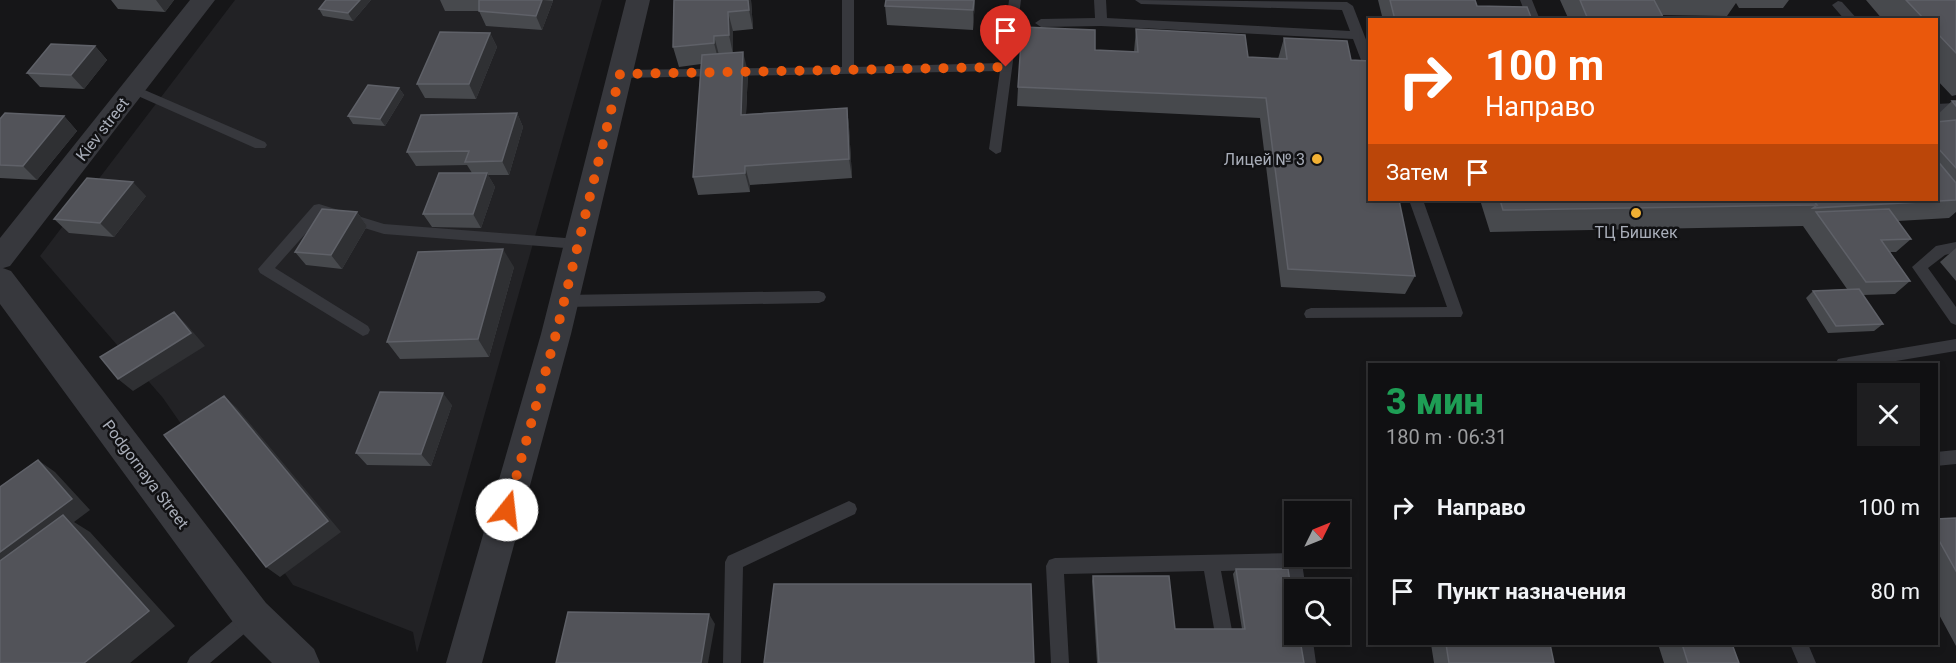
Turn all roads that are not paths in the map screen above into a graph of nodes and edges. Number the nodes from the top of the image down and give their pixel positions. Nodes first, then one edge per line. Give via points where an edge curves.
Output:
1 (203, 0) edge
2 (638, 0) edge
3 (848, 0) edge
4 (1015, 0) edge
5 (1100, 0) edge
6 (1141, 0) edge
7 (1526, 0) edge
8 (1838, 5) dead end
9 (1533, 18) edge
10 (1850, 18) edge
11 (1101, 22) junction
12 (1041, 23) dead end
13 (1358, 35) junction
14 (1368, 62) edge
15 (1006, 67) junction
16 (848, 70) junction
17 (620, 74) junction
18 (133, 89) junction
19 (1956, 107) edge
20 (1938, 108) edge
21 (260, 145) dead end
22 (996, 149) dead end
23 (1416, 201) edge
24 (578, 244) junction
25 (1956, 247) edge
26 (0, 258) edge
27 (0, 279) edge
28 (819, 297) dead end
29 (563, 301) junction
30 (1311, 314) dead end
31 (1956, 319) edge
32 (363, 330) dead end
33 (1956, 345) edge
34 (1849, 363) edge
35 (1956, 457) edge
36 (1938, 459) edge
37 (849, 509) dead end
38 (1211, 563) junction
39 (1135, 564) junction
40 (1296, 579) edge
41 (1137, 586) edge
42 (252, 616) junction
43 (1305, 645) edge
44 (1799, 645) edge
45 (196, 663) edge
46 (300, 663) edge
47 (464, 663) edge
48 (732, 663) edge
49 (1060, 663) edge
50 (1229, 663) edge
51 (1307, 663) edge
52 (1807, 663) edge

1 - 18 street, Kiev street
2 - 17 street
3 - 16 lane
4 - 15 lane
5 - 11 lane
6 - 13 lane via 1347,6
7 - 9 lane
8 - 10 lane
11 - 12 lane
11 - 13 lane
13 - 14 lane
15 - 16 lane
15 - 22 lane
16 - 17 lane
17 - 24 street
18 - 21 lane
18 - 26 street, Kiev street
19 - 20 lane
23 - 30 lane via 1456,313
24 - 29 street
24 - 32 lane via 384,229 319,209 266,269
25 - 31 lane via 1941,250 1919,267
27 - 42 street, Podgornaya Street
28 - 29 lane
29 - 47 street
33 - 34 lane
35 - 36 lane
37 - 48 lane via 734,562
38 - 39 lane
38 - 40 lane via 1294,561
38 - 50 lane
39 - 41 lane
39 - 49 lane via 1055,566
42 - 45 lane
42 - 46 street, Podgornaya Street
43 - 51 lane
44 - 52 lane

